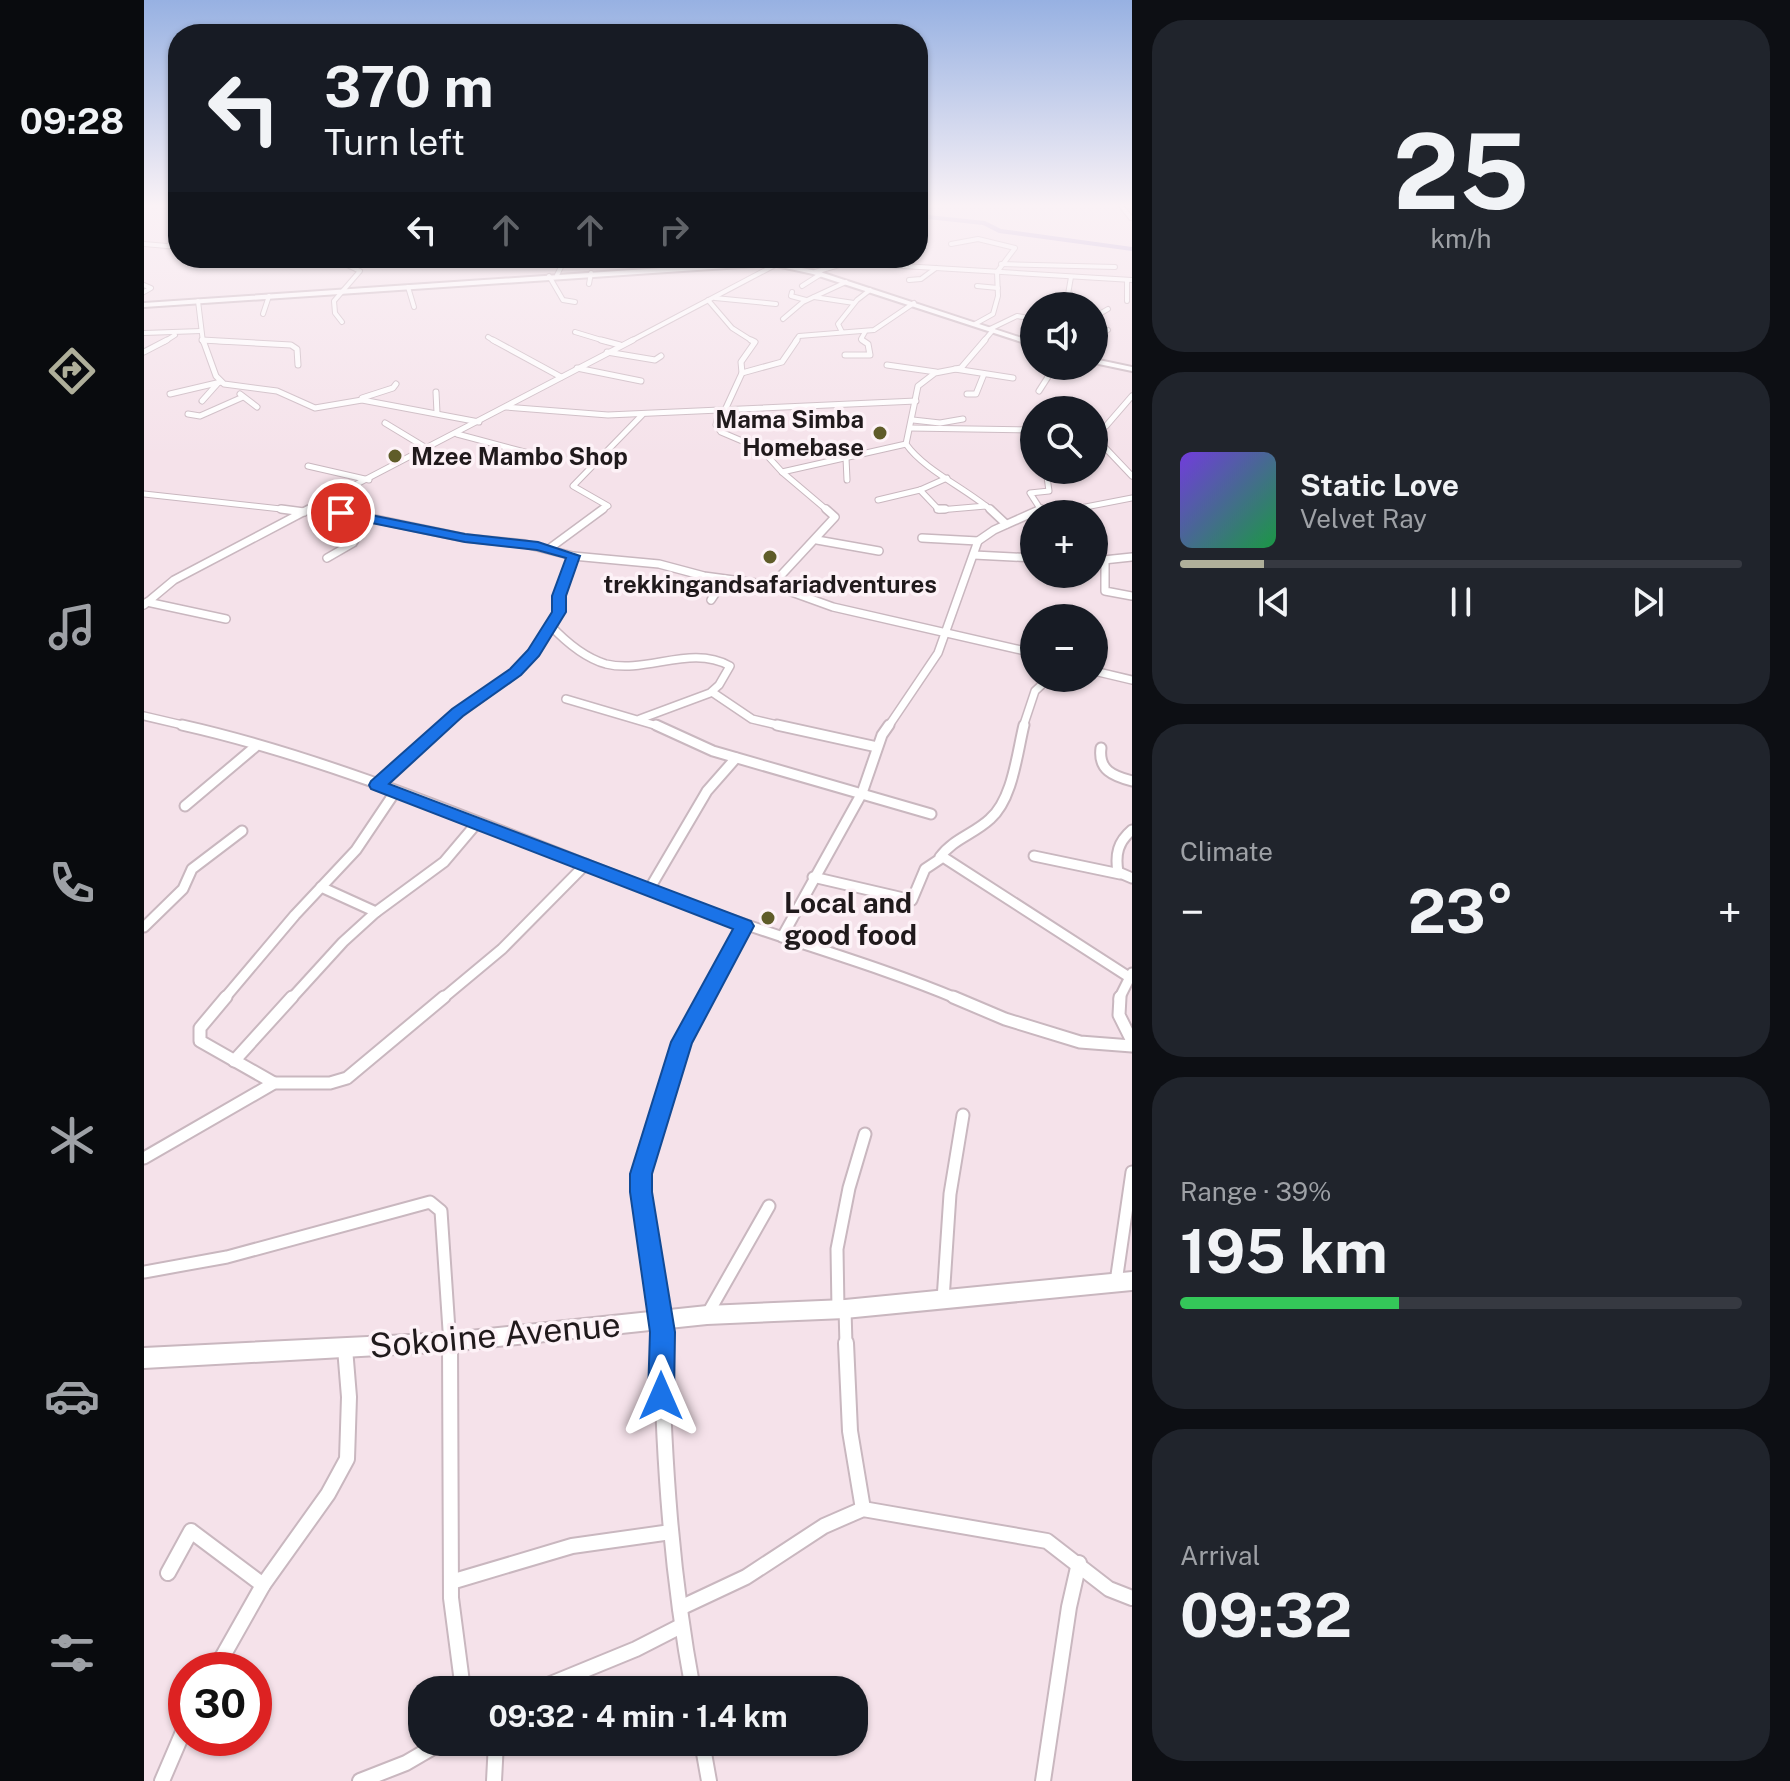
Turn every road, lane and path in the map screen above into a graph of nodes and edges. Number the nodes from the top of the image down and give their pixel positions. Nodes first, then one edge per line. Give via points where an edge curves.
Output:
1 (355, 290) edge
2 (409, 290) edge
3 (558, 290) edge
4 (727, 290) edge
5 (829, 290) edge
6 (870, 290) joint
7 (998, 290) edge
8 (1128, 290) edge
9 (340, 291) junction
10 (792, 292) dead end
11 (269, 296) junction
12 (814, 297) junction
13 (711, 299) junction
14 (806, 300) junction
15 (198, 301) junction
16 (1127, 301) dead end
17 (575, 302) dead end
18 (854, 303) junction
19 (914, 303) junction
20 (776, 304) dead end
21 (144, 305) edge
22 (414, 307) dead end
23 (263, 314) dead end
24 (1020, 317) edge
25 (783, 319) dead end
26 (342, 322) dead end
27 (975, 324) junction
28 (798, 327) dead end
29 (991, 330) junction
30 (201, 331) junction
31 (575, 332) dead end
32 (842, 332) junction
33 (865, 332) junction
34 (144, 333) edge
35 (177, 333) junction
36 (799, 336) junction
37 (488, 337) dead end
38 (1020, 339) edge
39 (202, 340) junction
40 (620, 345) junction
41 (144, 352) edge
42 (607, 352) junction
43 (845, 355) dead end
44 (661, 356) dead end
45 (1108, 364) edge
46 (298, 365) dead end
47 (887, 365) dead end
48 (577, 368) junction
49 (1131, 368) edge
50 (955, 369) junction
51 (742, 373) junction
52 (939, 373) junction
53 (984, 374) junction
54 (561, 377) junction
55 (1013, 378) dead end
56 (1046, 380) edge
57 (641, 381) dead end
58 (221, 383) junction
59 (396, 384) dead end
60 (1039, 391) dead end
61 (436, 392) dead end
62 (170, 394) dead end
63 (967, 394) dead end
64 (1132, 396) edge
65 (243, 397) junction
66 (359, 399) junction
67 (202, 401) dead end
68 (916, 401) junction
69 (257, 407) dead end
70 (506, 407) junction
71 (722, 410) junction
72 (437, 413) junction
73 (188, 414) dead end
74 (642, 415) junction
75 (963, 419) dead end
76 (913, 420) junction
77 (479, 422) junction
78 (385, 423) dead end
79 (1108, 424) edge
80 (910, 428) junction
81 (1020, 430) edge
82 (457, 434) junction
83 (906, 444) junction
84 (428, 449) junction
85 (1108, 451) edge
86 (536, 455) dead end
87 (846, 458) junction
88 (308, 466) dead end
89 (782, 472) junction
90 (1132, 476) edge
91 (947, 478) junction
92 (369, 480) junction
93 (847, 480) dead end
94 (1048, 484) edge
95 (920, 490) junction
96 (144, 494) edge
97 (1132, 498) edge
98 (878, 500) dead end
99 (1036, 500) edge
100 (1108, 502) edge
101 (986, 506) junction
102 (315, 507) junction
103 (304, 512) junction
104 (368, 519) junction
105 (1020, 520) edge
106 (1006, 524) junction
107 (922, 538) dead end
108 (817, 540) junction
109 (978, 541) junction
110 (550, 548) junction
111 (879, 551) dead end
112 (974, 555) junction
113 (573, 556) junction
114 (1020, 557) edge
115 (1132, 557) edge
116 (327, 558) dead end
117 (1108, 560) edge
118 (725, 579) junction
119 (772, 585) junction
120 (1105, 588) edge
121 (1132, 596) edge
122 (711, 600) dead end
123 (146, 603) edge
124 (226, 619) dead end
125 (550, 625) junction
126 (946, 632) junction
127 (1020, 650) edge
128 (1108, 674) edge
129 (1132, 680) edge
130 (712, 692) junction
131 (1034, 692) edge
132 (566, 699) dead end
133 (144, 716) edge
134 (639, 719) junction
135 (255, 747) junction
136 (877, 747) junction
137 (1101, 748) dead end
138 (736, 758) junction
139 (1132, 781) edge
140 (377, 785) junction
141 (395, 792) junction
142 (862, 793) junction
143 (185, 806) dead end
144 (931, 814) dead end
145 (477, 823) junction
146 (1132, 830) edge
147 (242, 831) dead end
148 (1034, 856) dead end
149 (940, 857) junction
150 (586, 864) junction
151 (1120, 874) junction
152 (813, 877) junction
153 (1132, 878) edge
154 (321, 887) junction
155 (650, 888) junction
156 (376, 912) junction
157 (744, 926) junction
158 (144, 927) edge
159 (782, 937) junction
160 (1130, 975) edge
161 (1132, 1044) edge
162 (234, 1061) junction
163 (274, 1083) junction
164 (963, 1115) dead end
165 (865, 1134) dead end
166 (144, 1158) edge
167 (1132, 1172) edge
168 (769, 1206) dead end
169 (144, 1272) edge
170 (1124, 1282) edge
171 (943, 1300) junction
172 (841, 1309) junction
173 (707, 1315) junction
174 (661, 1320) junction
175 (450, 1342) junction
176 (345, 1348) junction
177 (144, 1358) edge
178 (863, 1509) junction
179 (671, 1532) junction
180 (1079, 1563) junction
181 (168, 1573) dead end
182 (451, 1582) junction
183 (263, 1585) junction
184 (1132, 1598) edge
185 (680, 1608) junction
186 (681, 1626) junction
187 (225, 1652) edge
188 (461, 1676) edge
189 (570, 1676) edge
190 (690, 1676) edge
191 (173, 1756) edge
192 (418, 1756) edge
193 (495, 1756) edge
194 (705, 1756) edge
195 (162, 1781) edge
196 (360, 1781) edge
197 (494, 1781) edge
198 (709, 1781) edge
199 (1043, 1781) edge

1 - 9 street
2 - 22 street
3 - 17 street via 561,298
4 - 13 street
5 - 12 street
6 - 18 street
6 - 19 street
7 - 27 street via 993,314
8 - 16 street
9 - 11 street
9 - 26 street via 334,309
10 - 14 street
11 - 15 street
11 - 23 street
12 - 14 street
12 - 18 street
13 - 20 street
13 - 40 street
13 - 51 street via 732,328 755,342 741,362
14 - 25 street
15 - 21 street
15 - 30 street
18 - 32 street via 838,324
19 - 27 street
19 - 33 street via 880,328
24 - 29 street
27 - 29 street
28 - 36 street
29 - 38 street
29 - 50 street
30 - 35 street
30 - 39 street
31 - 40 street
32 - 33 street
32 - 36 street
33 - 43 street via 861,339 870,355
34 - 35 street
35 - 41 street
36 - 51 street via 781,363
37 - 54 street
39 - 46 street via 291,345 297,349
39 - 58 street
40 - 42 street
42 - 44 street via 655,360
42 - 48 street
45 - 49 street
47 - 52 street
48 - 54 street
48 - 57 street
50 - 52 street
50 - 53 street
51 - 71 street
52 - 68 street via 918,386
53 - 55 street
53 - 63 street via 976,393
54 - 70 street
56 - 60 street
58 - 62 street
58 - 65 street
58 - 66 street via 277,391 317,409
58 - 67 street
59 - 66 street
61 - 72 street
64 - 79 street
65 - 69 street
65 - 73 street via 200,416
66 - 72 street
68 - 71 street
68 - 76 street
70 - 74 street via 560,415
70 - 77 street
71 - 74 street
71 - 89 street via 716,425 721,432 757,446
72 - 77 street
74 - 110 street via 574,484 608,506
75 - 76 street
76 - 80 street
77 - 82 street
78 - 84 street
80 - 81 street
80 - 83 street
82 - 84 street
82 - 86 street
83 - 87 street
83 - 91 street
84 - 92 street
85 - 90 street
87 - 89 street
87 - 93 street
88 - 92 street
89 - 108 street via 835,517
91 - 95 street
91 - 101 street
92 - 102 street
94 - 99 street via 1049,491 1030,493
95 - 98 street
95 - 101 street via 939,510
96 - 103 street
97 - 100 street
101 - 106 street
102 - 103 street
102 - 104 street
103 - 123 street via 163,586
104 - 110 street
104 - 116 street via 353,543
105 - 106 street
106 - 109 street
107 - 109 street
108 - 111 street
108 - 119 street
109 - 112 street
110 - 113 street
112 - 114 street
112 - 126 street
113 - 118 street via 659,564
113 - 125 street via 559,612
115 - 117 street
118 - 119 street
118 - 122 street
119 - 126 street via 833,607
120 - 121 street
123 - 124 street
125 - 130 street via 569,644 611,665 725,661 730,668
125 - 140 street via 516,672 464,707
126 - 127 street
126 - 136 street
128 - 129 street
130 - 134 street
130 - 136 street via 752,719
131 - 149 street via 997,812
132 - 134 street
133 - 135 street via 210,730
134 - 138 street
135 - 140 street
135 - 143 street
136 - 142 street
137 - 139 street via 1101,766
138 - 142 street
138 - 155 street via 707,791
140 - 141 street
141 - 145 street
141 - 154 street via 356,850
142 - 144 street
142 - 152 street
145 - 150 street
145 - 156 street via 442,864
146 - 151 street via 1117,846
147 - 158 street via 192,869 183,889
148 - 151 street
149 - 152 street via 918,877 912,900
149 - 160 street
150 - 155 street
150 - 163 street via 502,949 347,1078
151 - 153 street
152 - 159 street
154 - 156 street
154 - 162 street via 200,1028 200,1041
155 - 157 street
156 - 162 street
157 - 159 street
157 - 174 street via 682,1042 641,1174
159 - 161 street via 1033,1028 1080,1042
160 - 161 street via 1119,995 1117,1014
162 - 163 street
163 - 166 street
164 - 171 street via 950,1194
165 - 172 street via 837,1249
167 - 170 street
168 - 173 street
169 - 175 street via 227,1257 430,1202 441,1211
170 - 171 street, Sokoine Avenue
171 - 172 street, Sokoine Avenue
172 - 173 street, Sokoine Avenue
172 - 178 street via 850,1431
173 - 174 street, Sokoine Avenue
174 - 175 street, Sokoine Avenue
174 - 179 street via 661,1419
175 - 176 street, Sokoine Avenue
175 - 182 street
176 - 177 street, Sokoine Avenue
176 - 183 street via 347,1459
178 - 180 street via 1047,1541
178 - 185 street via 824,1526 746,1577
179 - 182 street via 572,1546
179 - 185 street
180 - 184 street via 1109,1589
180 - 199 street
181 - 183 street via 191,1531
182 - 188 street
183 - 187 street
185 - 186 street
186 - 189 street
186 - 190 street
191 - 195 street
192 - 196 street
193 - 197 street
194 - 198 street

